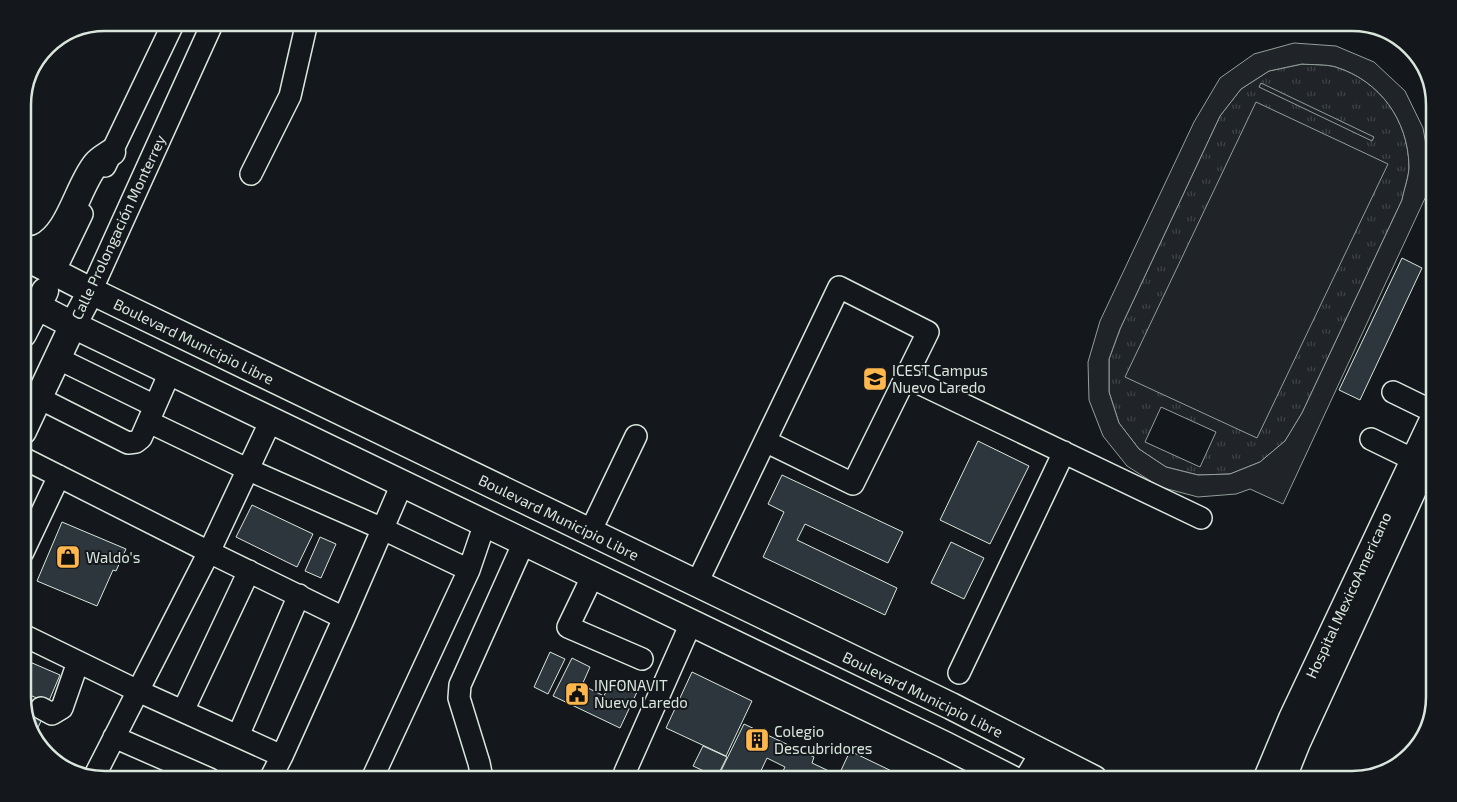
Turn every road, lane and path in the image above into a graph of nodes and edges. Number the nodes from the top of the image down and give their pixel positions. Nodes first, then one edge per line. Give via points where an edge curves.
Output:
1 (170, 31) edge
2 (209, 31) edge
3 (306, 31) edge
4 (112, 152) junction
5 (251, 174) dead end
6 (31, 250) edge
7 (31, 260) edge
8 (54, 272) junction
9 (91, 291) junction
10 (31, 301) edge
11 (31, 303) edge
12 (73, 325) junction
13 (57, 358) junction
14 (170, 372) junction
15 (906, 377) junction
16 (1392, 392) dead end
17 (39, 398) junction
18 (1426, 408) edge
19 (31, 414) edge
20 (152, 414) junction
21 (272, 420) junction
22 (1426, 429) edge
23 (636, 436) dead end
24 (1371, 439) dead end
25 (765, 441) junction
26 (420, 450) junction
27 (1064, 452) junction
28 (1412, 459) junction
29 (31, 462) edge
30 (1426, 465) edge
31 (249, 470) junction
32 (59, 476) junction
33 (402, 484) junction
34 (1201, 518) dead end
35 (485, 523) junction
36 (382, 530) junction
37 (590, 532) junction
38 (31, 535) edge
39 (524, 542) junction
40 (209, 552) junction
41 (634, 553) junction
42 (469, 570) junction
43 (249, 571) junction
44 (593, 575) junction
45 (697, 583) junction
46 (619, 588) junction
47 (299, 595) junction
48 (1348, 616) junction
49 (344, 618) junction
50 (691, 622) junction
51 (31, 638) edge
52 (642, 659) dead end
53 (78, 662) junction
54 (959, 673) dead end
55 (138, 691) junction
56 (40, 708) dead end
57 (183, 711) junction
58 (238, 736) junction
59 (114, 737) junction
60 (1043, 754) junction
61 (282, 756) junction
62 (97, 770) edge
63 (190, 771) edge
64 (274, 771) edge
65 (376, 771) edge
66 (481, 771) edge
67 (625, 771) edge
68 (995, 771) edge
69 (1033, 771) edge
70 (1076, 771) edge
71 (1268, 771) edge
72 (1288, 771) edge

1 - 4 street
2 - 9 street, Calle Prolongación Monterrey
3 - 5 street via 290,96
4 - 6 main road via 97,162 62,227 52,239
4 - 8 street
7 - 8 main road, Boulevard Municipio Libre
8 - 9 main road, Boulevard Municipio Libre
8 - 10 main road
9 - 12 main road, Calle Prolongación Monterrey
9 - 26 main road, Boulevard Municipio Libre
11 - 12 main road
12 - 13 main road, Calle Prolongación Monterrey
12 - 14 main road
13 - 17 main road, Calle Prolongación Monterrey
13 - 20 street
14 - 20 street
14 - 21 main road
15 - 25 street via 853,484
15 - 25 street via 928,332 840,287
15 - 27 street
16 - 18 street
17 - 19 main road, Calle Prolongación Monterrey
17 - 20 street via 128,443 141,438
20 - 31 street
21 - 31 street
21 - 33 main road
22 - 28 street, Hospital MexicoAmericano
23 - 37 street
24 - 28 street
25 - 45 street
26 - 33 main road
26 - 37 main road, Boulevard Municipio Libre
27 - 34 street
27 - 54 street
28 - 48 street, Hospital MexicoAmericano
29 - 32 street
30 - 48 street, Hospital MexicoAmericano
31 - 36 street
31 - 40 street
32 - 38 street
32 - 40 street
33 - 35 main road
33 - 36 street
35 - 39 main road
35 - 42 street
36 - 42 street
36 - 49 street
37 - 41 main road, Boulevard Municipio Libre
39 - 44 main road
39 - 66 street via 460,684 458,698
40 - 43 street
40 - 55 street
41 - 45 main road, Boulevard Municipio Libre
41 - 46 main road
42 - 65 street
43 - 47 street
43 - 57 street
44 - 46 main road
44 - 52 street via 568,627
45 - 60 main road, Boulevard Municipio Libre
46 - 50 main road
47 - 49 street
47 - 58 street
48 - 71 street, Hospital MexicoAmericano via 1290,717
48 - 72 street, Hospital MexicoAmericano
49 - 61 street
50 - 67 street
50 - 68 main road
51 - 53 street
53 - 55 street
53 - 56 street via 62,708 52,714
55 - 57 street
55 - 59 street
57 - 58 street
58 - 61 street
59 - 62 street
59 - 63 street
60 - 69 main road
60 - 70 main road, Boulevard Municipio Libre
61 - 64 street

